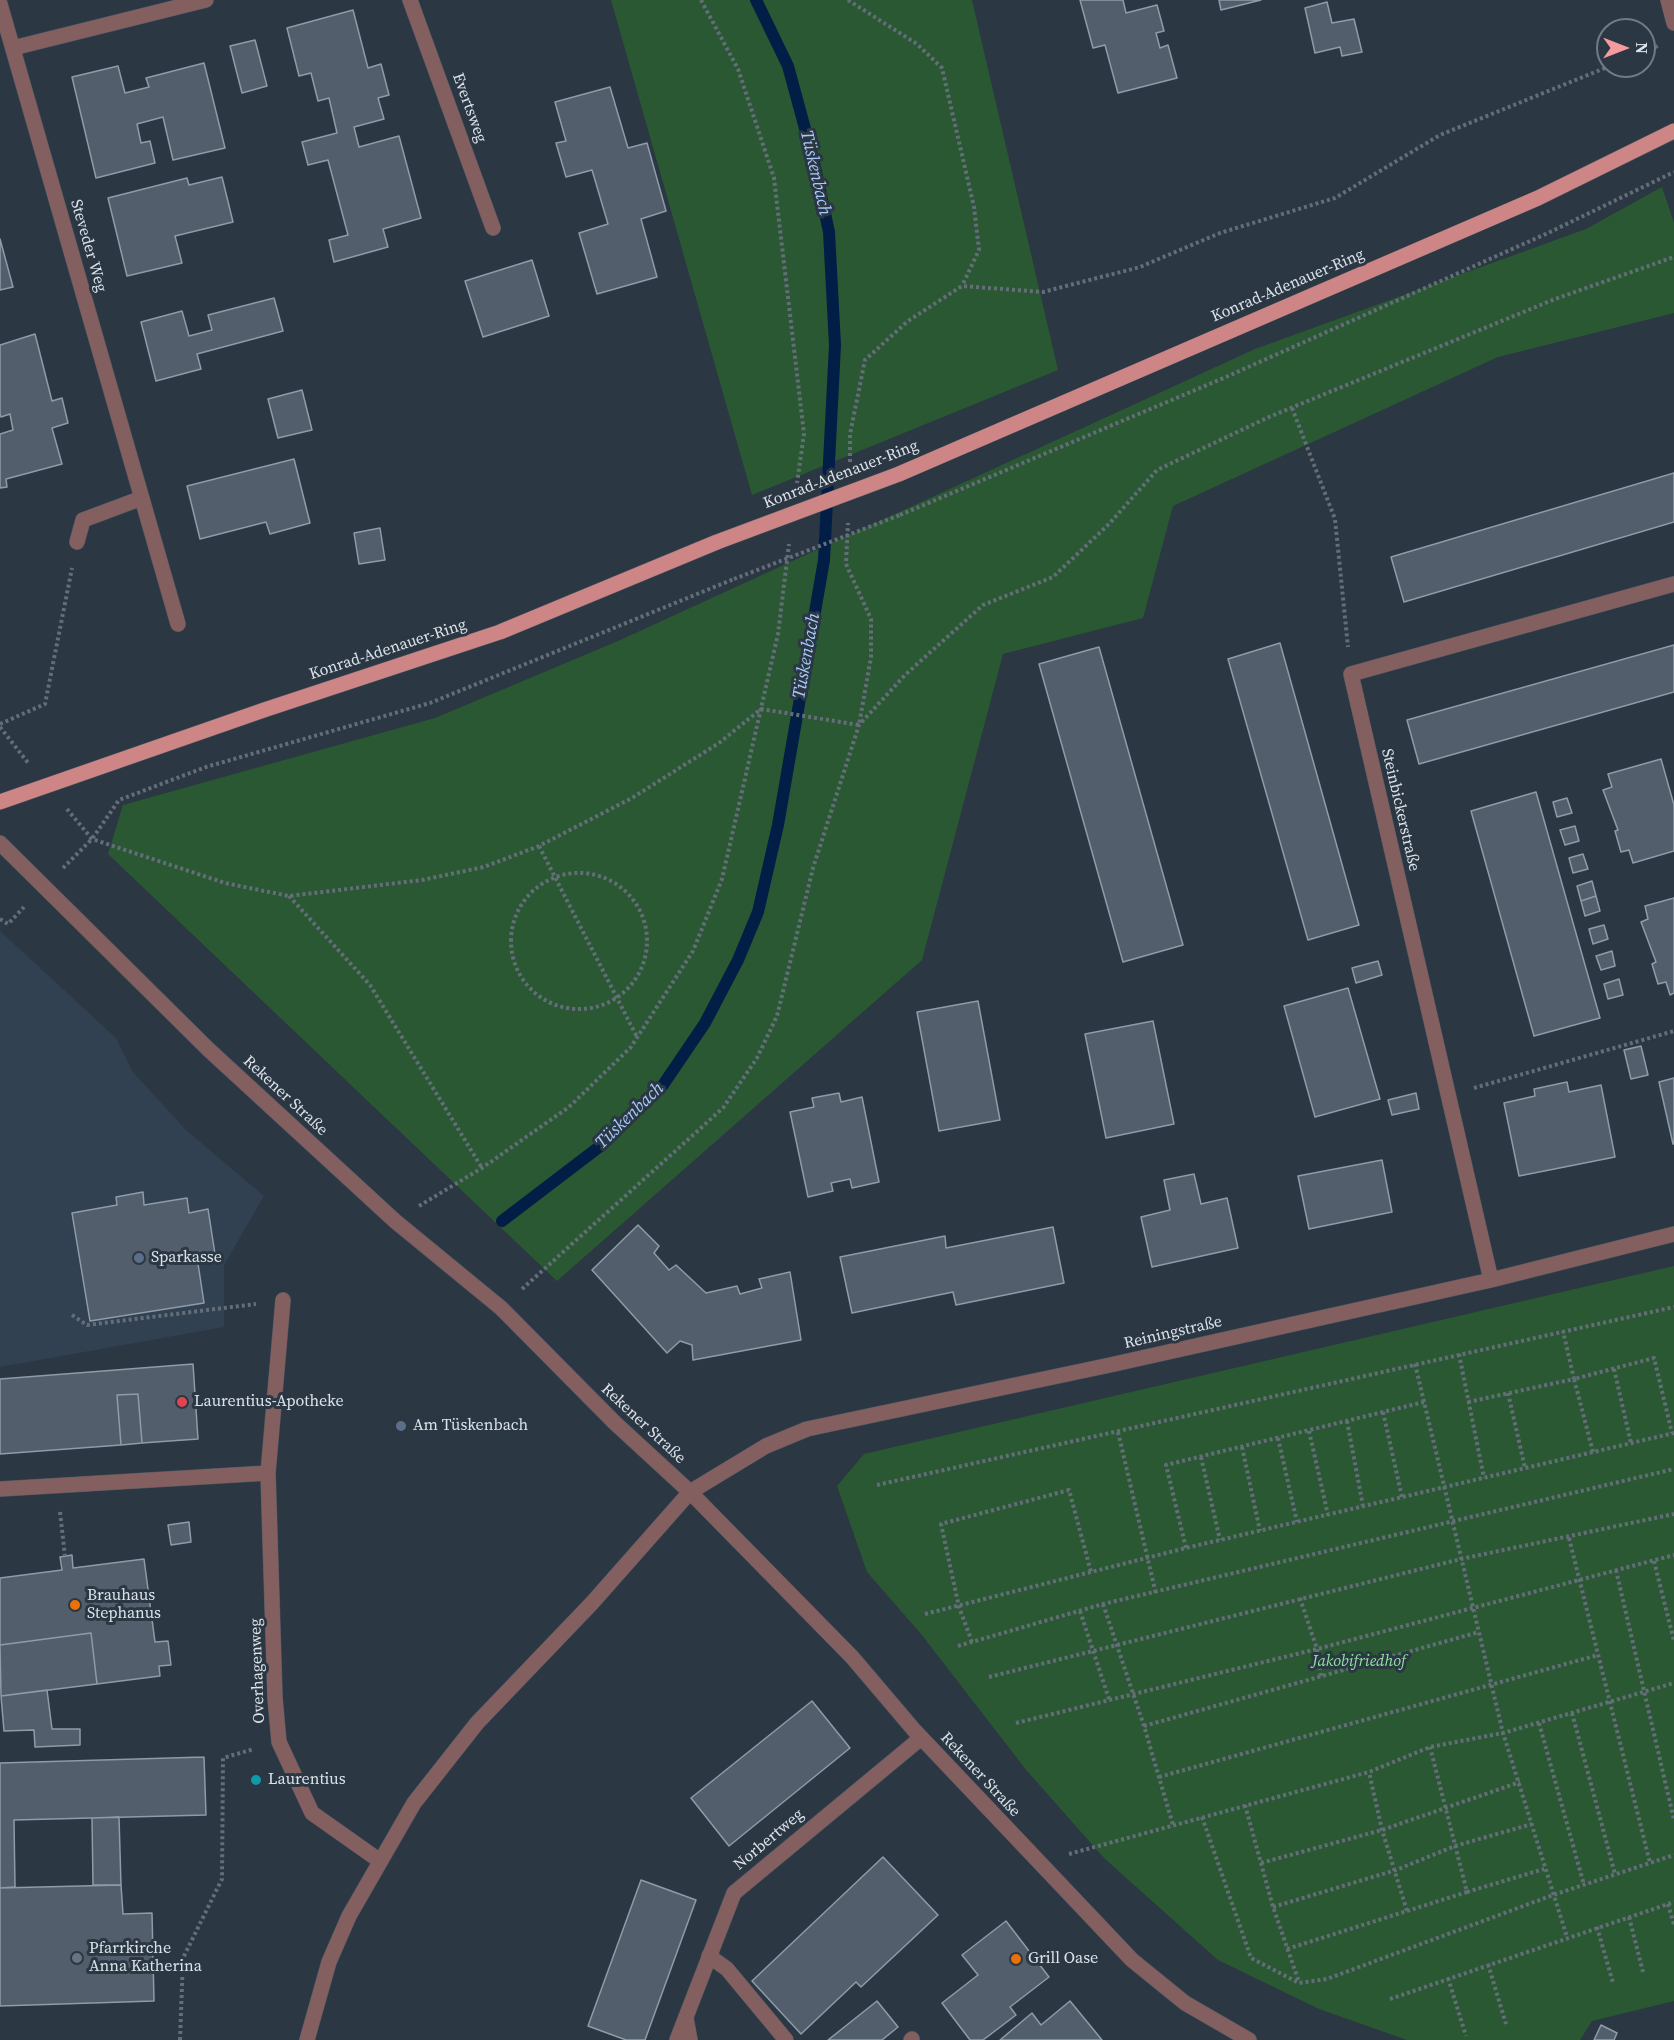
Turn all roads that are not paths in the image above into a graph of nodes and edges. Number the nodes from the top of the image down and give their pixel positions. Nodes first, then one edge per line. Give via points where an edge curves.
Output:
1 (206, 0) edge
2 (410, 0) edge
3 (1668, 0) edge
4 (0, 4) edge
5 (1674, 23) edge
6 (13, 48) junction
7 (1674, 131) edge
8 (494, 228) dead end
9 (142, 498) junction
10 (77, 542) road end
11 (1674, 584) edge
12 (178, 624) dead end
13 (0, 802) edge
14 (0, 843) edge
15 (1674, 1234) edge
16 (1491, 1280) junction
17 (283, 1300) road end
18 (268, 1473) junction
19 (0, 1490) edge
20 (690, 1492) junction
21 (921, 1738) junction
22 (380, 1861) junction
23 (710, 1956) junction
24 (686, 2018) junction
25 (307, 2040) edge
26 (677, 2040) edge
27 (690, 2040) edge
28 (786, 2040) edge
29 (1249, 2040) edge

1 - 6 street
2 - 8 street, Evertsweg
3 - 5 street
4 - 6 street, Steveder Weg
6 - 9 street, Steveder Weg
7 - 13 main road, Konrad-Adenauer-Ring, bridge via 1538,198 899,474 717,542 500,632
9 - 10 street via 83,520
9 - 12 street, Steveder Weg
11 - 16 street, Steinbickerstraße via 1351,674
14 - 20 street, Rekener Straße via 183,1026 395,1221 501,1308
15 - 16 street, Reiningstraße
16 - 20 street, Reiningstraße via 807,1429 766,1446
17 - 18 street, Overhagenweg
18 - 19 street
18 - 22 street, Overhagenweg via 279,1742 312,1813
20 - 21 street, Rekener Straße via 852,1658
20 - 22 street via 592,1603 477,1723 414,1803
21 - 23 street, Norbertweg via 734,1893
21 - 29 street, Rekener Straße via 1131,1960 1185,2003
22 - 25 street via 329,1962
23 - 24 street, Norbertweg
23 - 28 street via 727,1969
24 - 26 street, Norbertweg
24 - 27 street

